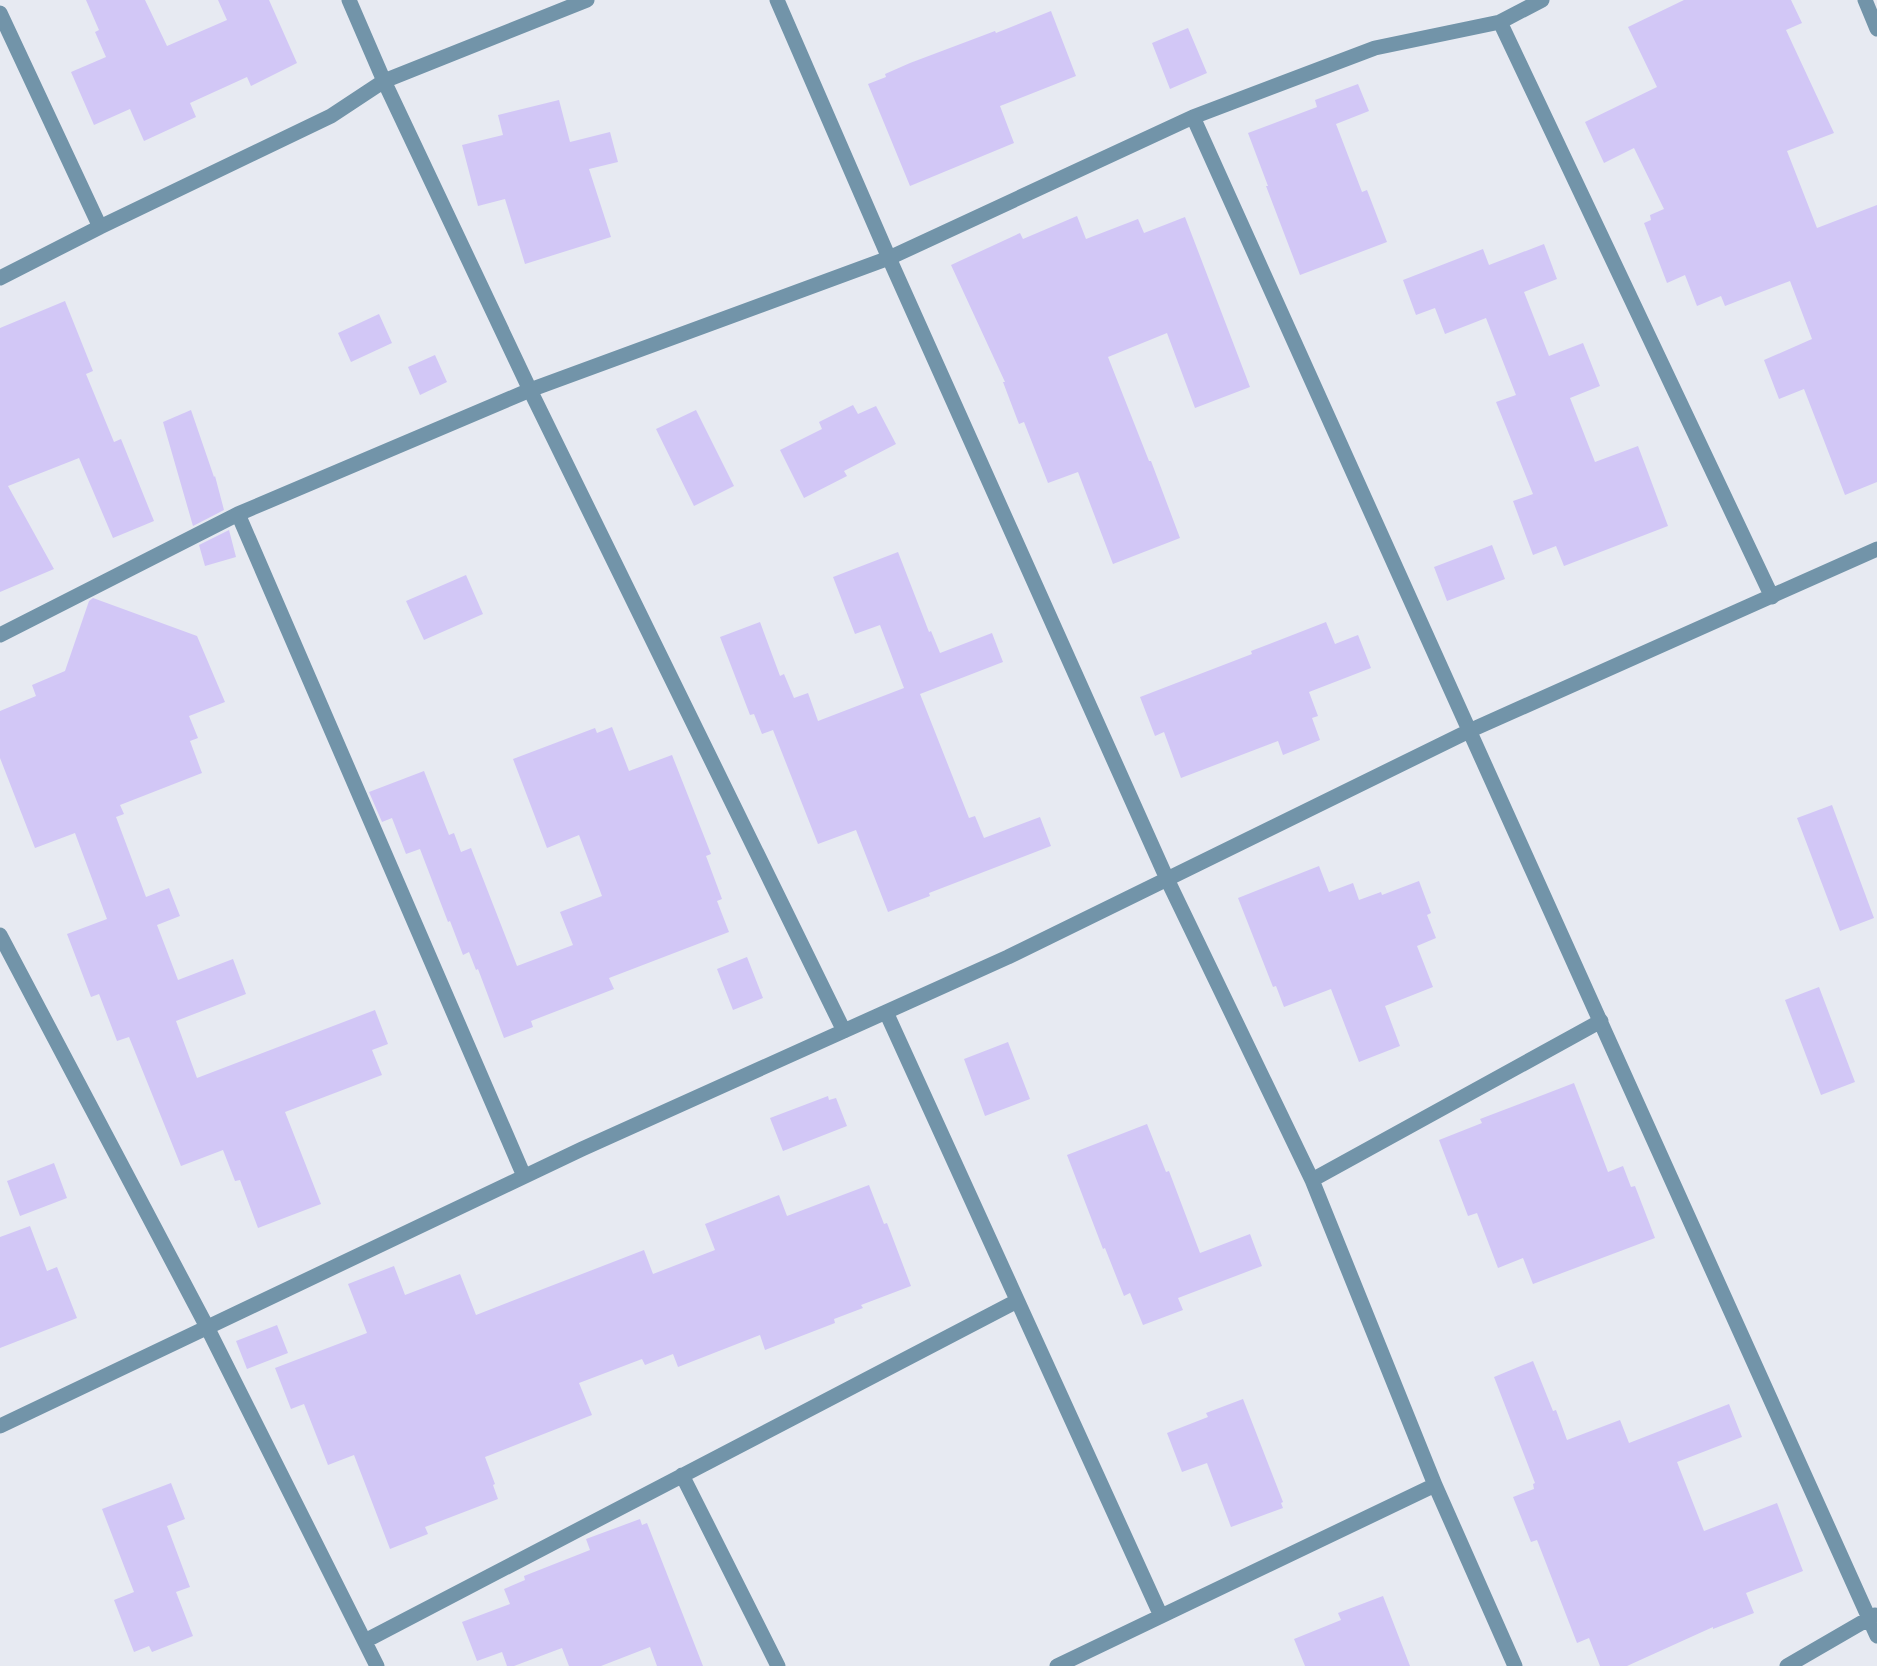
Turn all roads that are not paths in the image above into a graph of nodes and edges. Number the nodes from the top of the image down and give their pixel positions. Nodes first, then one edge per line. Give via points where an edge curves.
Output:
1 (349, 0) edge
2 (587, 0) edge
3 (777, 0) edge
4 (1542, 0) edge
5 (1865, 0) edge
6 (0, 13) edge
7 (1500, 22) junction
8 (1877, 29) edge
9 (384, 81) junction
10 (1193, 117) junction
11 (100, 227) junction
12 (889, 258) junction
13 (0, 278) edge
14 (530, 390) junction
15 (238, 514) junction
16 (1877, 549) edge
17 (1772, 597) junction
18 (0, 635) edge
19 (1469, 731) junction
20 (1167, 879) junction
21 (0, 935) edge
22 (886, 1012) junction
23 (1601, 1021) junction
24 (844, 1031) junction
25 (525, 1176) junction
26 (1312, 1180) junction
27 (1017, 1301) junction
28 (207, 1327) junction
29 (0, 1426) edge
30 (682, 1475) junction
31 (1435, 1485) junction
32 (1161, 1616) junction
33 (1872, 1616) edge
34 (1877, 1636) edge
35 (365, 1641) junction
36 (377, 1666) edge
37 (778, 1666) edge
38 (1057, 1666) edge
39 (1515, 1666) edge
40 (1787, 1666) edge

1 - 9 street
2 - 9 street
3 - 12 street
4 - 7 street
5 - 8 street
6 - 11 street
7 - 10 street via 1375,48
7 - 17 street
9 - 11 street via 331,116
9 - 14 street
10 - 12 street
10 - 19 street
11 - 13 street
12 - 14 street
12 - 20 street
14 - 15 street
14 - 24 street
15 - 18 street
15 - 25 street
16 - 17 street
17 - 19 street
19 - 20 street
19 - 23 street
20 - 22 street
20 - 26 street
21 - 28 street
22 - 24 street
22 - 27 street
23 - 26 street
23 - 33 street
24 - 25 street
25 - 28 street
26 - 31 street
27 - 30 street
27 - 32 street
28 - 29 street
28 - 35 street
30 - 35 street
30 - 37 street
31 - 32 street
31 - 39 street
32 - 38 street
33 - 34 street
33 - 40 street
35 - 36 street

